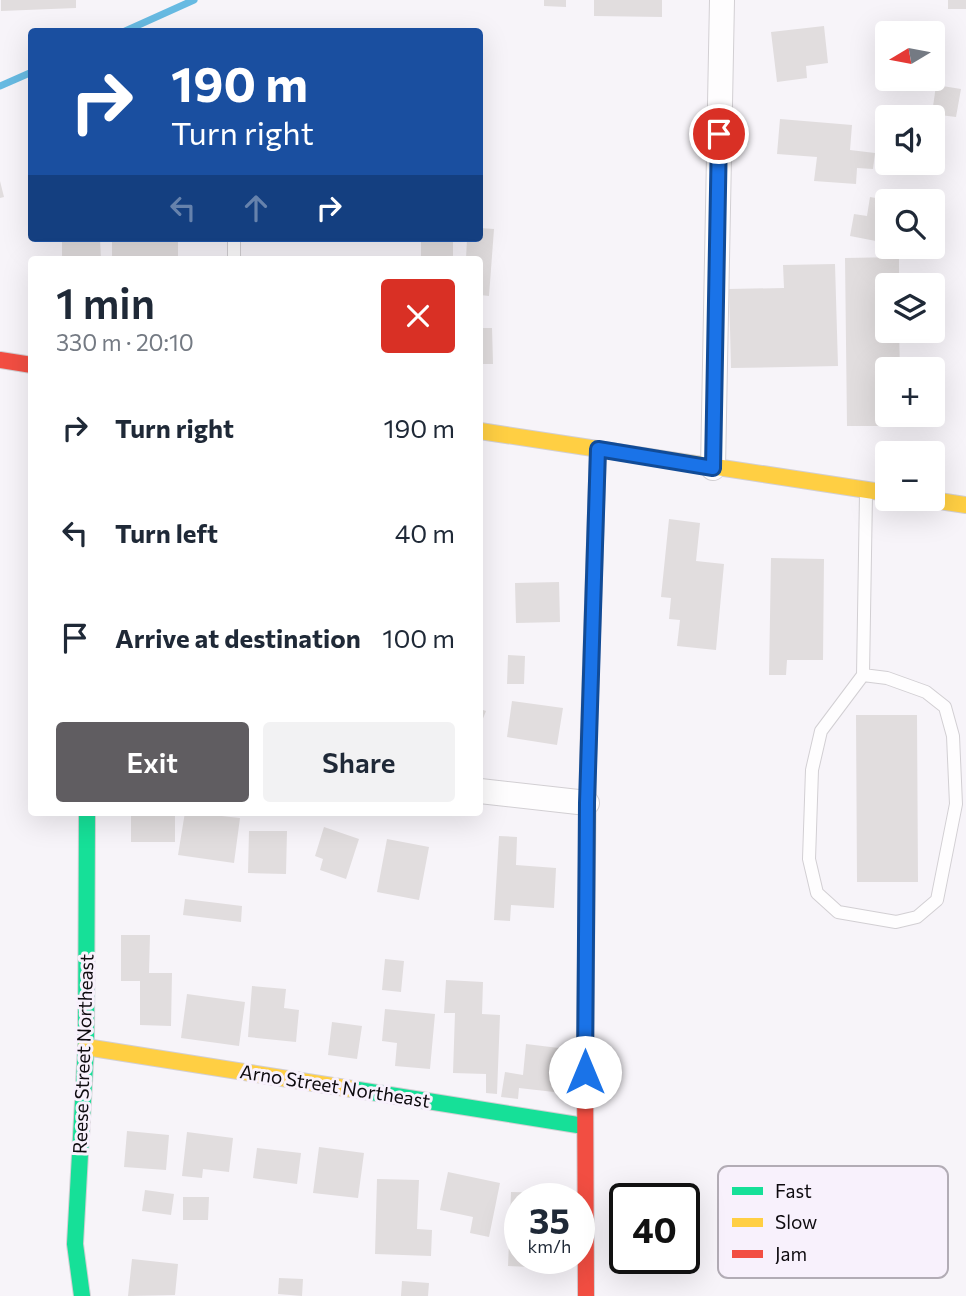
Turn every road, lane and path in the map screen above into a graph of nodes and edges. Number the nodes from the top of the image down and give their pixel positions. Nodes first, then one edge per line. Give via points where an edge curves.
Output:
1 (722, 0) edge
2 (0, 360) edge
3 (28, 364) edge
4 (483, 431) edge
5 (598, 449) junction
6 (713, 468) junction
7 (866, 490) junction
8 (875, 491) edge
9 (945, 502) edge
10 (966, 505) edge
11 (863, 675) junction
12 (483, 791) edge
13 (587, 803) junction
14 (87, 816) edge
15 (86, 1047) junction
16 (584, 1126) junction
17 (82, 1296) edge
18 (586, 1296) edge

1 - 6 street
2 - 3 street
4 - 5 street
5 - 6 street
5 - 13 street
6 - 7 street
7 - 8 street
7 - 11 lane
9 - 10 street
11 - 11 lane via 821,731 812,771 809,859 817,893 838,912 896,922 917,917 937,900 956,804 953,737 945,707 926,692
12 - 13 street
13 - 16 street
14 - 15 street, Reese Street Northeast
15 - 16 street, Arno Street Northeast
15 - 17 street, Reese Street Northeast via 75,1244
16 - 18 street

